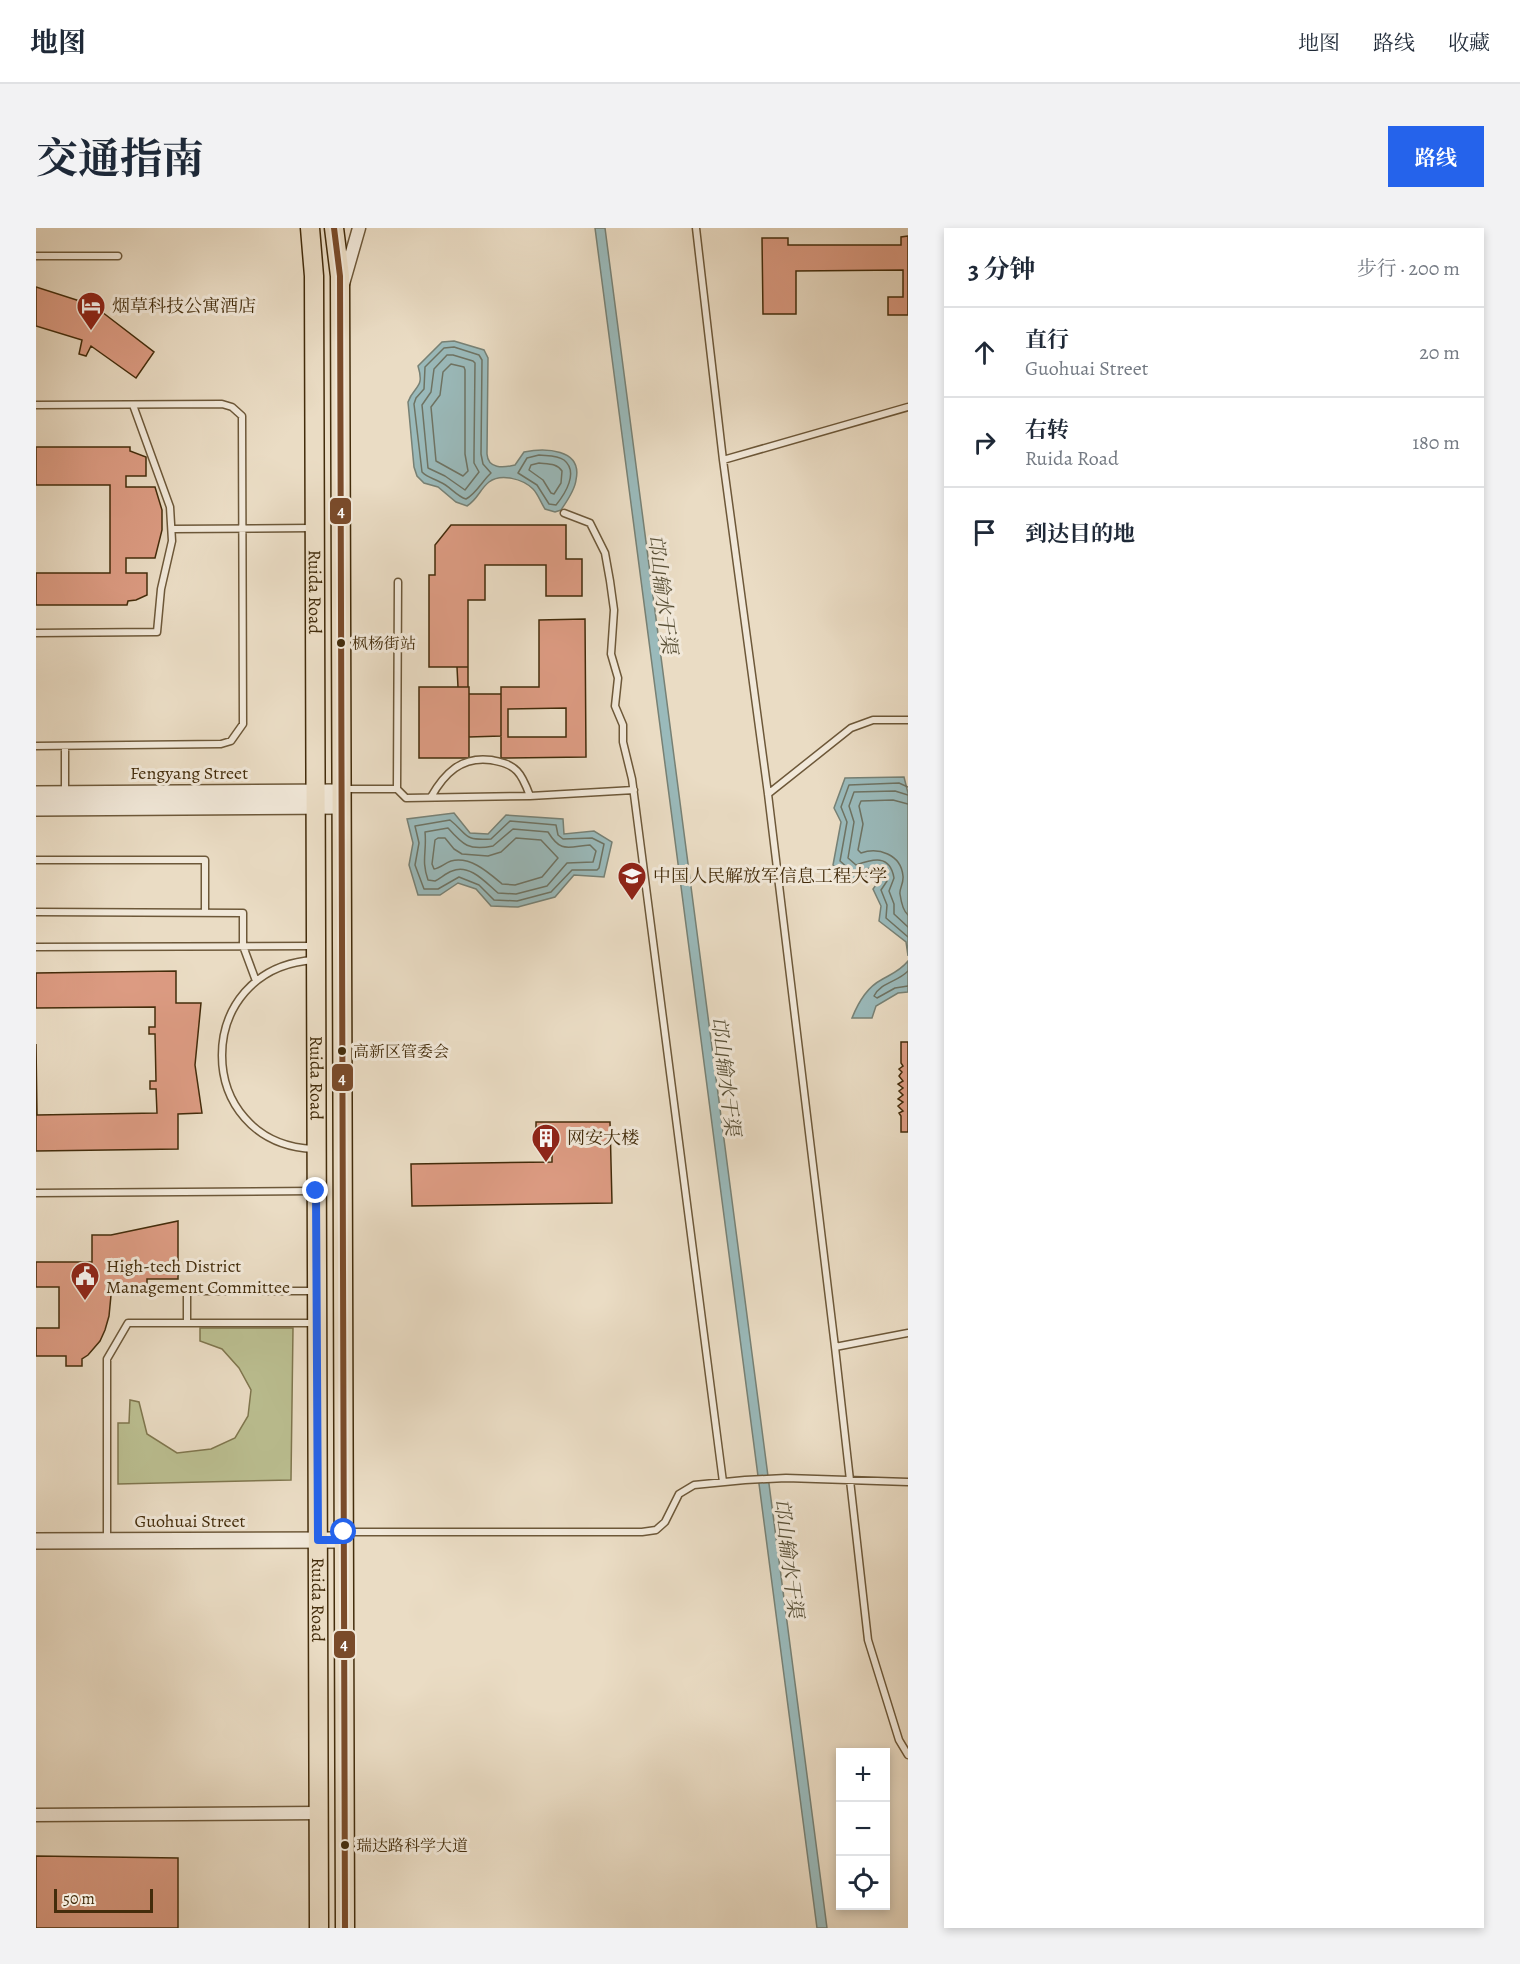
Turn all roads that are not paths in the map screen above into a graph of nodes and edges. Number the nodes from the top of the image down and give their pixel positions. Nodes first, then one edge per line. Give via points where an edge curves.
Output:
1 (310, 228) edge
2 (334, 228) edge
3 (359, 228) edge
4 (696, 228) edge
5 (36, 256) edge
6 (118, 256) dead end
7 (340, 293) junction
8 (36, 405) edge
9 (133, 405) junction
10 (908, 408) edge
11 (723, 460) junction
12 (564, 513) dead end
13 (315, 528) junction
14 (172, 529) junction
15 (242, 529) junction
16 (398, 582) dead end
17 (36, 633) edge
18 (908, 720) edge
19 (36, 746) edge
20 (64, 746) junction
21 (397, 789) junction
22 (634, 790) junction
23 (65, 793) junction
24 (36, 794) edge
25 (768, 794) junction
26 (342, 796) junction
27 (530, 796) junction
28 (431, 797) junction
29 (315, 799) junction
30 (36, 808) edge
31 (36, 860) edge
32 (36, 912) edge
33 (205, 913) junction
34 (243, 946) junction
35 (36, 947) edge
36 (316, 956) junction
37 (256, 981) junction
38 (317, 1149) junction
39 (316, 1191) junction
40 (36, 1193) edge
41 (317, 1291) junction
42 (187, 1323) junction
43 (317, 1323) junction
44 (908, 1333) edge
45 (835, 1347) junction
46 (850, 1481) junction
47 (723, 1482) junction
48 (908, 1482) edge
49 (344, 1536) junction
50 (318, 1540) junction
51 (36, 1541) edge
52 (107, 1541) junction
53 (908, 1755) edge
54 (318, 1813) junction
55 (36, 1815) edge
56 (319, 1928) edge
57 (345, 1928) edge

1 - 13 main road, Ruida Road via 314,276
2 - 7 main road, Ruida Road
3 - 7 street
4 - 11 lane
5 - 6 lane
7 - 26 main road, Ruida Road
8 - 9 lane
9 - 14 lane via 170,507
9 - 15 lane via 222,404 242,416
10 - 11 lane
11 - 25 lane
12 - 22 lane via 590,523 605,553 614,610 611,654 618,678 615,706 623,725
13 - 15 lane
13 - 29 main road, Ruida Road
14 - 15 lane
14 - 17 lane via 160,589 157,632
15 - 20 lane via 243,724 238,733 221,744
16 - 21 lane
18 - 25 lane via 873,720 851,728
19 - 20 lane
20 - 23 lane
21 - 26 lane
21 - 28 lane via 406,798
22 - 27 lane
22 - 47 lane
23 - 24 street, Fengyang Street
23 - 29 street, Fengyang Street
25 - 45 lane
26 - 29 street, Fengyang Street
26 - 49 main road, Ruida Road
27 - 28 lane
27 - 28 lane via 510,765 485,759 460,764 448,772
29 - 30 street, Fengyang Street
29 - 36 main road, Ruida Road
31 - 33 lane via 205,860
32 - 33 lane
33 - 34 lane via 243,913
34 - 35 lane
34 - 36 lane
34 - 37 lane
36 - 37 lane via 288,964
36 - 38 main road, Ruida Road
37 - 38 lane via 232,1009 223,1034 221,1062 228,1089 242,1114 262,1133 289,1145
38 - 39 main road, Ruida Road
39 - 40 lane
39 - 41 main road, Ruida Road
41 - 42 lane via 187,1291
41 - 43 main road, Ruida Road
42 - 43 lane
42 - 52 lane via 128,1323 107,1359
43 - 50 main road, Ruida Road
44 - 45 lane
45 - 46 lane
46 - 47 lane via 786,1478
46 - 48 lane
46 - 53 lane via 868,1640 899,1740
47 - 49 lane via 694,1485 679,1494 665,1522 656,1530 642,1532
49 - 50 street, Guohuai Street
49 - 57 main road, Ruida Road
50 - 52 street, Guohuai Street
50 - 54 main road, Ruida Road
51 - 52 street, Guohuai Street
54 - 55 street
54 - 56 main road, Ruida Road

